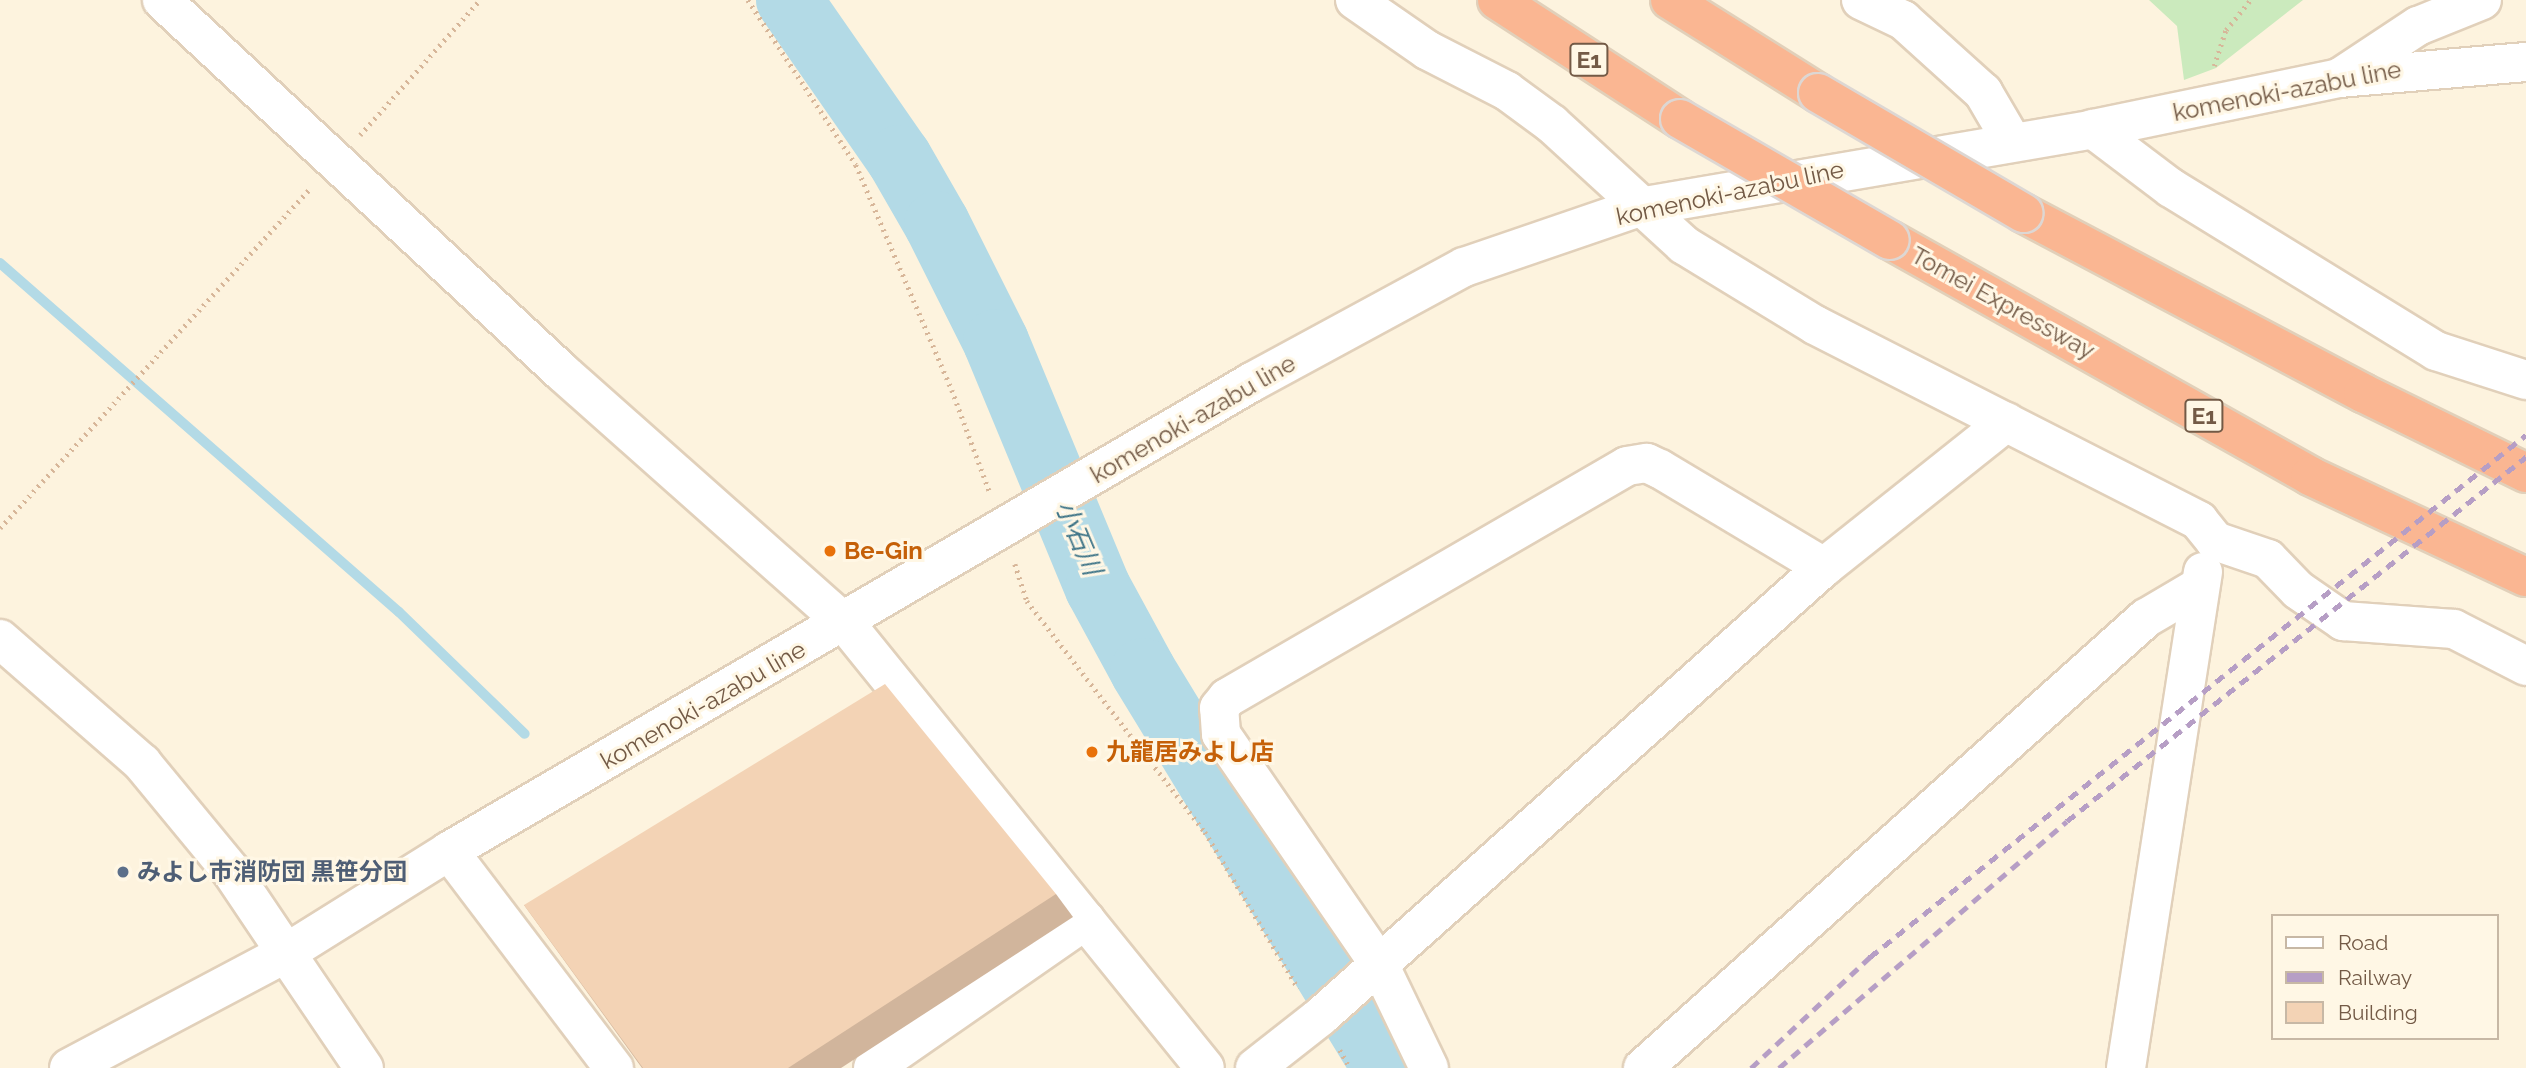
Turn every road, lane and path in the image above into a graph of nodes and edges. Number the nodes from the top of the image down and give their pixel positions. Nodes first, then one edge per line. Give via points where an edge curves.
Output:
1 (162, 0) edge
2 (481, 0) edge
3 (1354, 0) edge
4 (1497, 0) edge
5 (1670, 0) edge
6 (1861, 0) edge
7 (2250, 0) edge
8 (2483, 0) edge
9 (2526, 62) edge
10 (2339, 78) junction
11 (2210, 105) junction
12 (2094, 129) junction
13 (2011, 140) junction
14 (334, 164) junction
15 (1639, 207) junction
16 (2526, 380) edge
17 (2006, 422) junction
18 (2526, 473) edge
19 (0, 527) edge
20 (2215, 541) junction
21 (1825, 567) junction
22 (2526, 577) edge
23 (2197, 588) junction
24 (845, 623) junction
25 (0, 639) edge
26 (2526, 666) edge
27 (449, 851) junction
28 (1086, 920) junction
29 (286, 953) junction
30 (1379, 964) junction
31 (69, 1068) edge
32 (364, 1068) edge
33 (614, 1068) edge
34 (873, 1068) edge
35 (1206, 1068) edge
36 (1255, 1068) edge
37 (1429, 1068) edge
38 (1643, 1068) edge
39 (2126, 1068) edge

1 - 14 street via 303,129
2 - 14 path
3 - 15 street via 1427,50 1507,91 1552,124
4 - 22 highway, Tomei Expressway / E1, bridge via 1680,119 2310,476
5 - 18 highway, bridge via 2023,213 2351,387
6 - 13 street via 1903,20 1983,92
7 - 11 path via 2226,30 2209,88
8 - 10 street via 2418,26
9 - 10 street, komenoki-azabu line
10 - 11 street, komenoki-azabu line
11 - 12 street, komenoki-azabu line
12 - 13 street, komenoki-azabu line
12 - 16 street via 2171,188 2436,351
13 - 15 street, komenoki-azabu line
14 - 19 path
14 - 24 street
15 - 17 street via 1684,245 1815,325
15 - 24 street, komenoki-azabu line via 1464,267 1252,382
17 - 20 street via 2199,521
17 - 21 street
20 - 23 street
20 - 26 street via 2268,559 2298,590 2343,621 2454,629
21 - 30 street
21 - 30 street via 1660,468 1647,463 1627,466 1227,698 1219,708 1221,734
23 - 38 street via 2146,618
23 - 39 street
24 - 27 street, komenoki-azabu line
24 - 28 street
25 - 29 street via 142,763 231,871
27 - 29 street, komenoki-azabu line
27 - 33 street
28 - 34 street
28 - 35 street
29 - 31 street, komenoki-azabu line
29 - 32 street
30 - 36 street
30 - 37 street

